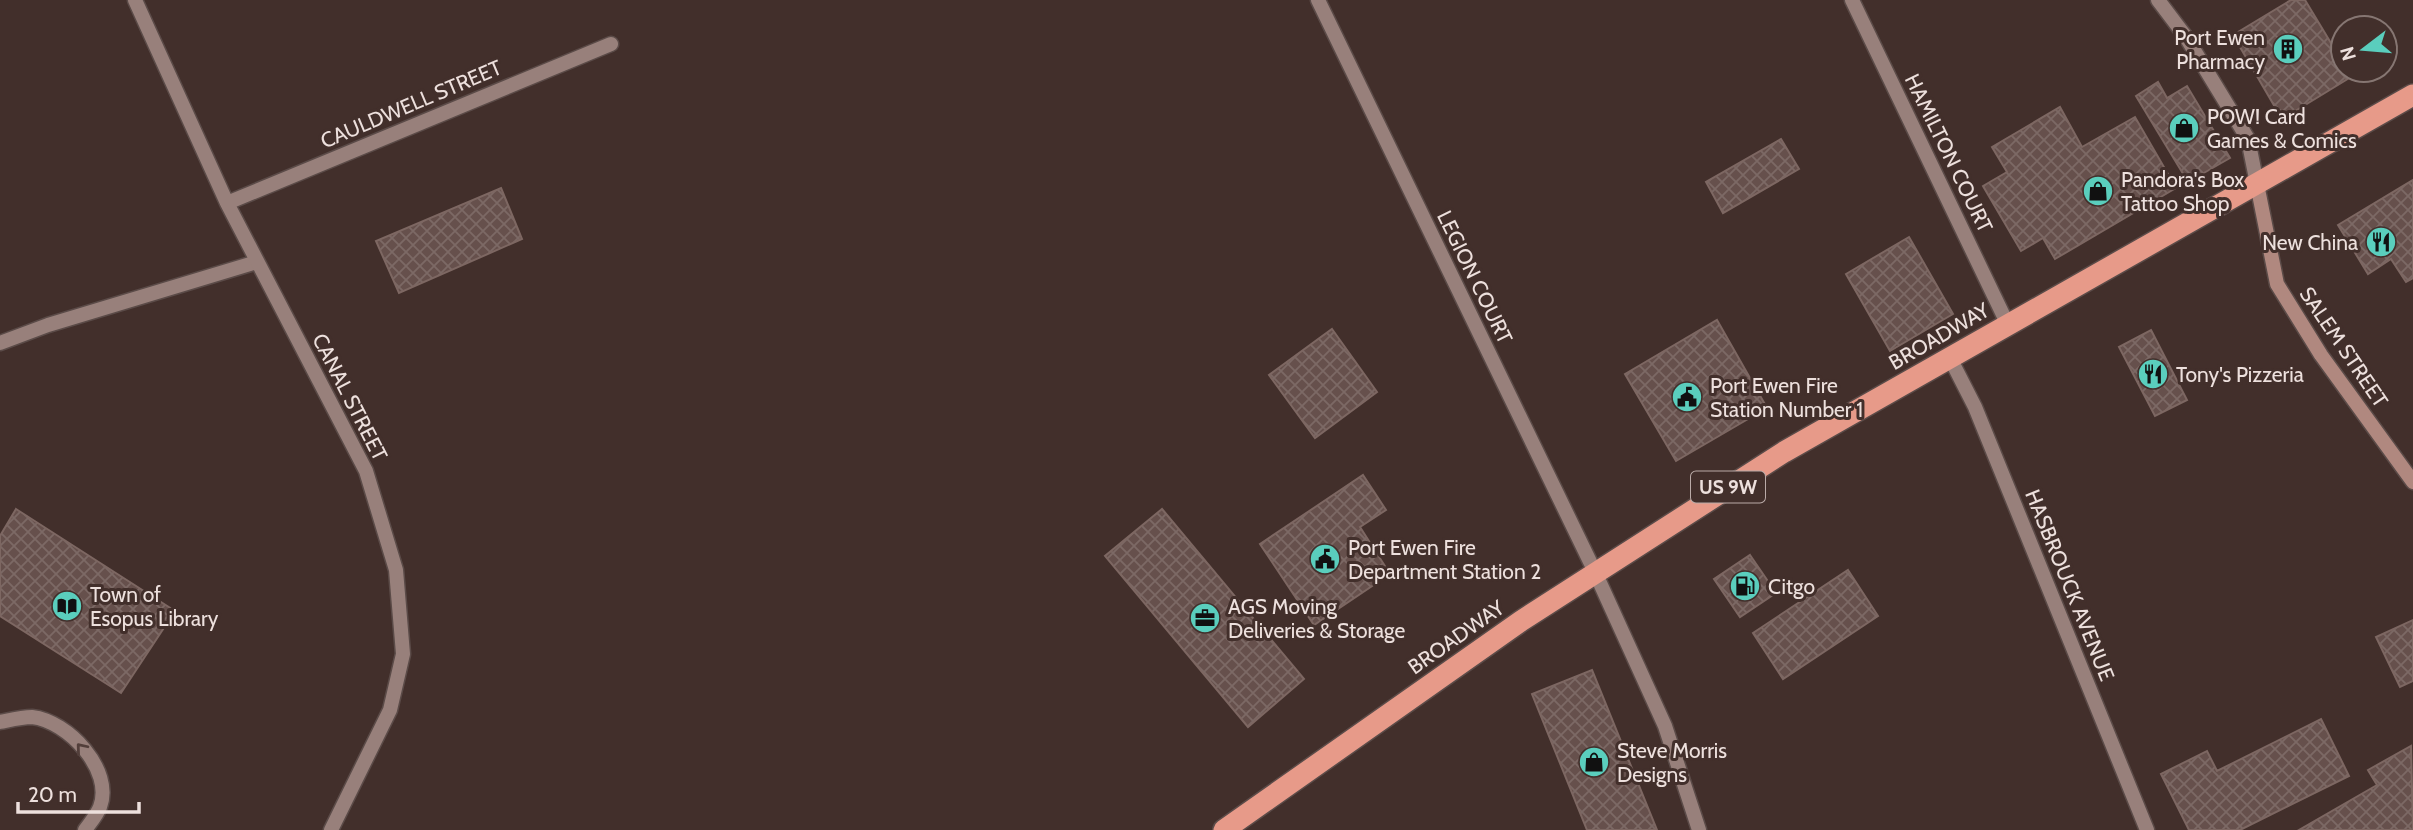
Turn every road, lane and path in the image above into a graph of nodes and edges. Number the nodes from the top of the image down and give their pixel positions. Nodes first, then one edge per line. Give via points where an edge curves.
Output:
1 (135, 0) edge
2 (1318, 0) edge
3 (1852, 0) edge
4 (2158, 0) edge
5 (611, 44) dead end
6 (2413, 95) edge
7 (2257, 184) junction
8 (227, 203) junction
9 (257, 262) junction
10 (2008, 325) junction
11 (0, 343) edge
12 (1950, 358) junction
13 (2413, 482) edge
14 (1595, 572) junction
15 (0, 722) edge
16 (85, 830) edge
17 (331, 830) edge
18 (1224, 830) edge
19 (1699, 830) edge
20 (2147, 830) edge

1 - 8 street, CANAL STREET
2 - 14 street, LEGION COURT
3 - 10 street, HAMILTON COURT
4 - 7 street via 2248,139
5 - 8 street, CAULDWELL STREET
6 - 7 highway, BROADWAY / US 9W
7 - 10 highway, BROADWAY / US 9W
7 - 13 street, SALEM STREET via 2277,284 2321,355
8 - 9 street, CANAL STREET
9 - 11 street
9 - 17 street, CANAL STREET via 366,471 396,570 403,654 390,710
10 - 12 highway, BROADWAY / US 9W
12 - 14 highway, BROADWAY / US 9W via 1784,452
12 - 20 street, HASBROUCK AVENUE via 1975,407
14 - 18 highway, BROADWAY / US 9W
14 - 19 street, LEGION COURT via 1665,726
16 -> 15 street via 101,806 101,779 83,747 58,726 33,718

